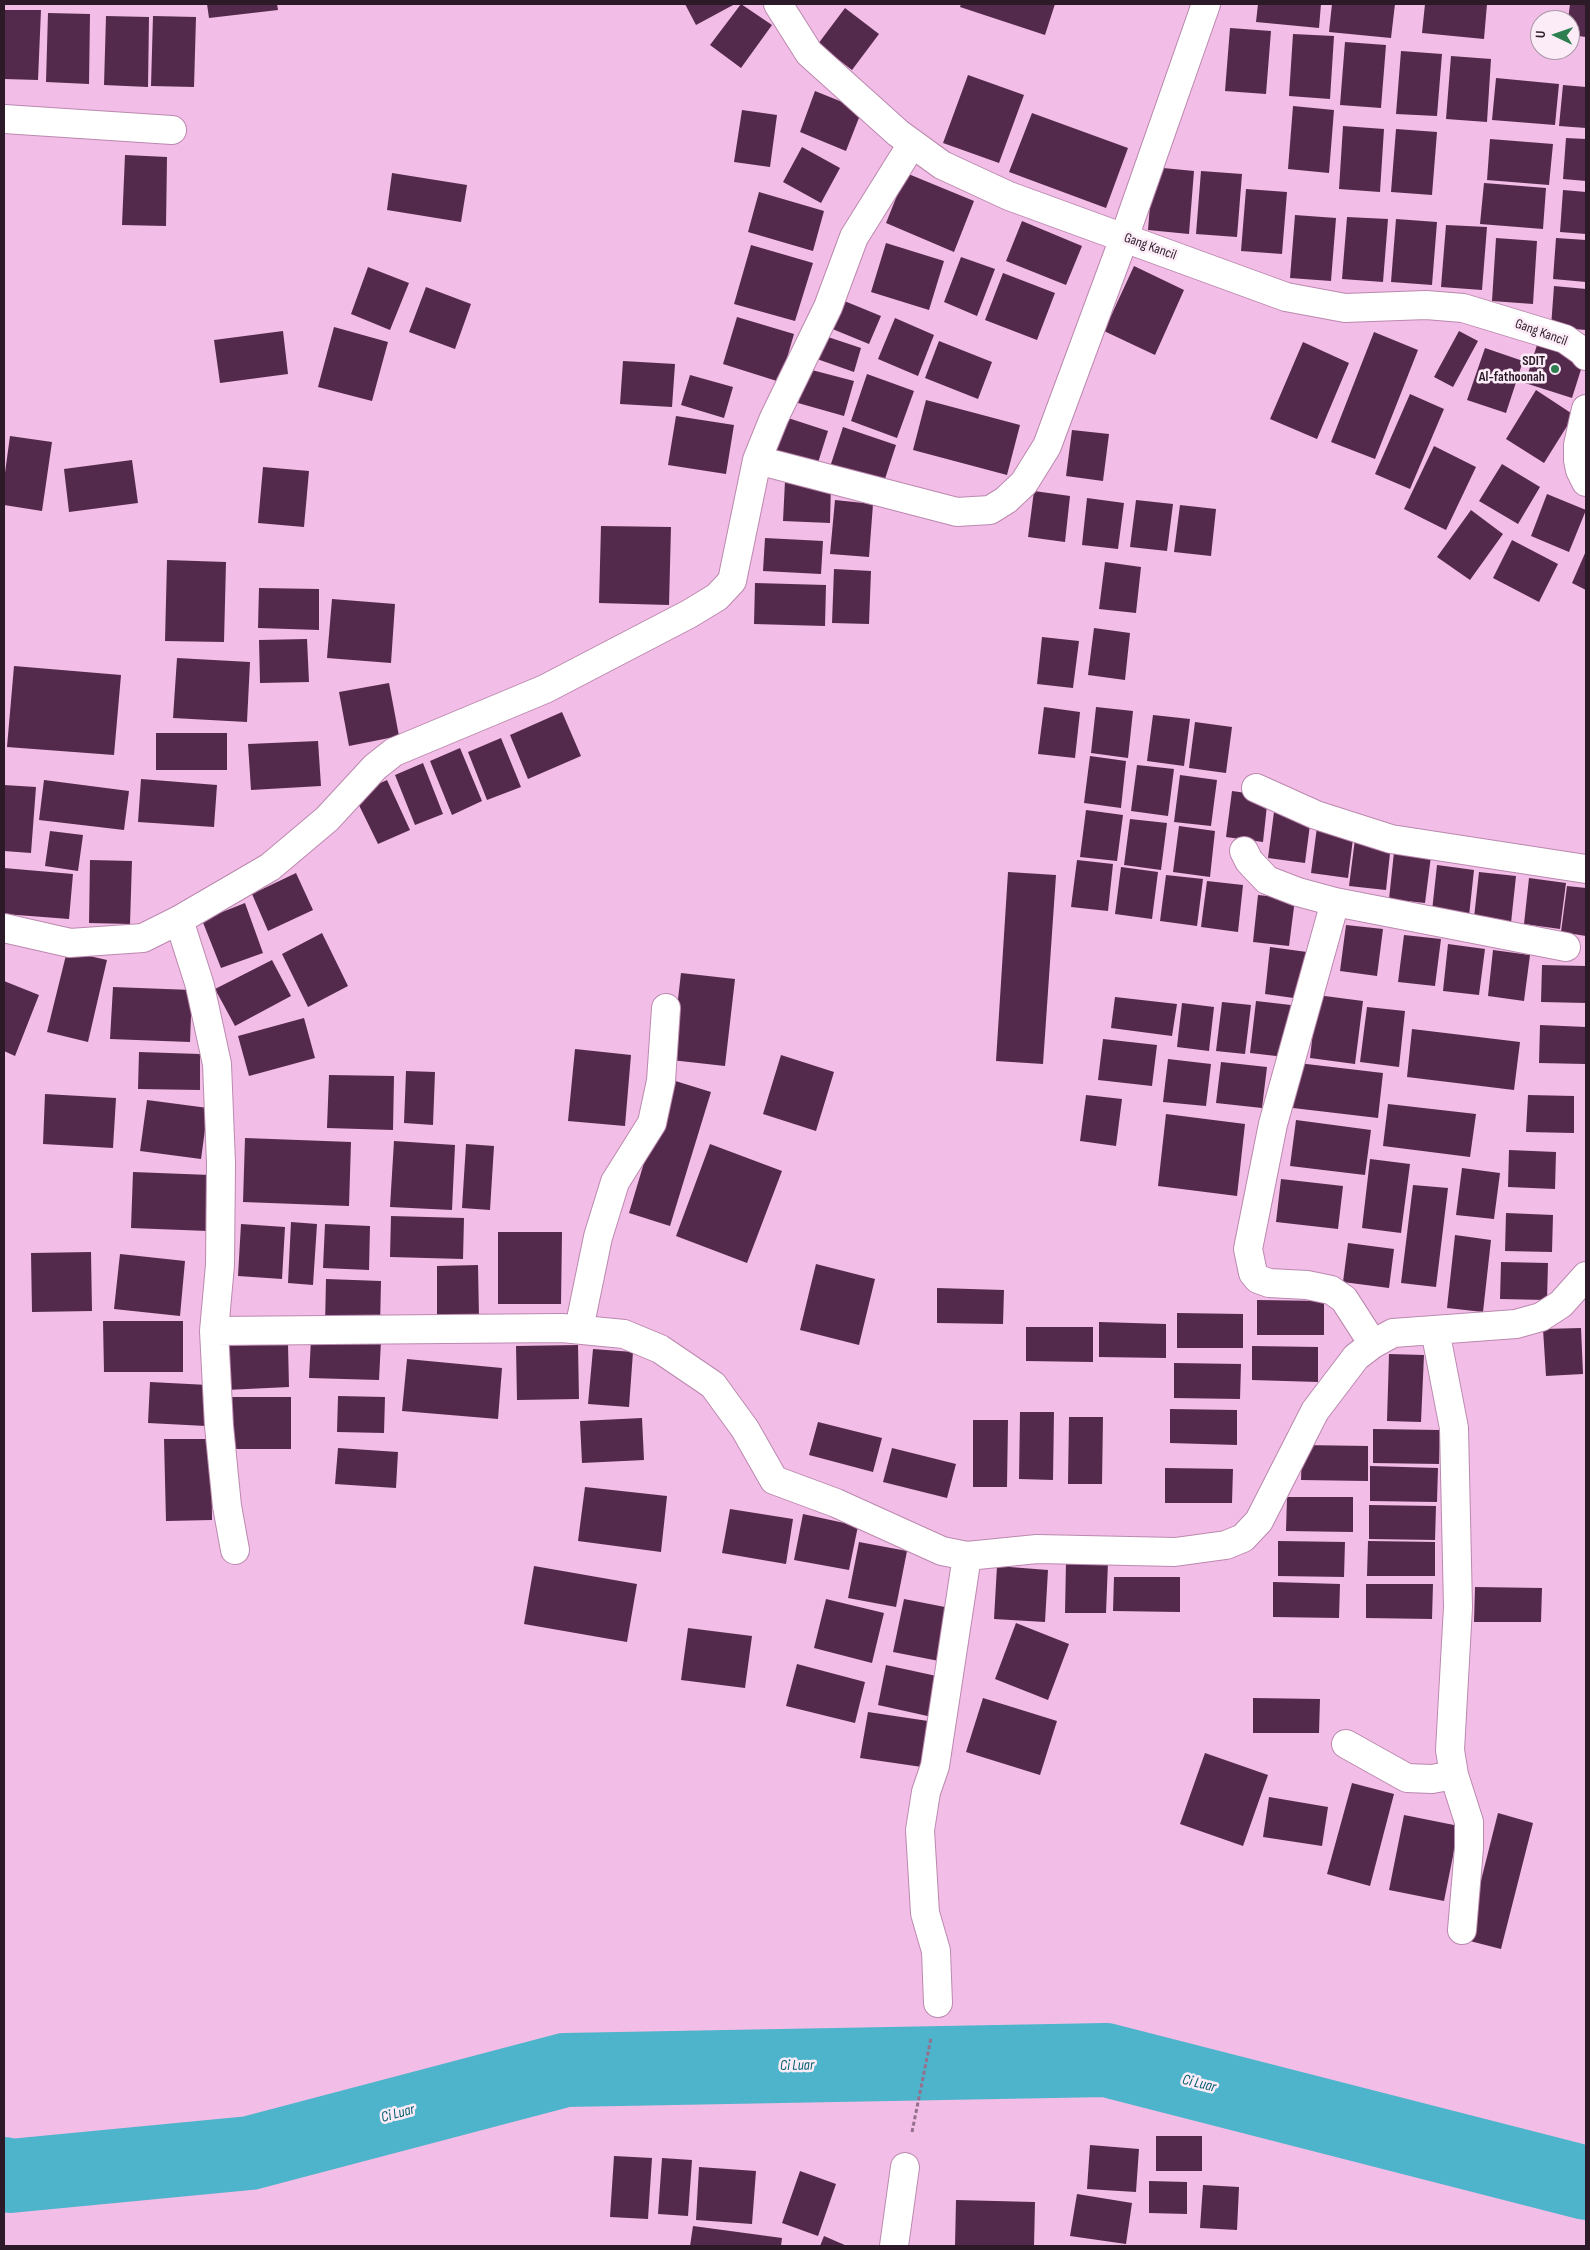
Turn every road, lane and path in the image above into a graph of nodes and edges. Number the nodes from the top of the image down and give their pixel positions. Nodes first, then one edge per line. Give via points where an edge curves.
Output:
1 (778, 4) edge
2 (1206, 4) edge
3 (4, 119) edge
4 (172, 130) dead end
5 (912, 144) junction
6 (1124, 238) junction
7 (1586, 356) edge
8 (1586, 409) edge
9 (757, 460) junction
10 (1586, 482) edge
11 (1256, 788) dead end
12 (1244, 851) dead end
13 (1586, 869) edge
14 (1335, 902) junction
15 (179, 920) junction
16 (4, 928) edge
17 (1566, 947) dead end
18 (666, 1008) dead end
19 (1586, 1276) edge
20 (579, 1329) junction
21 (1435, 1330) junction
22 (214, 1331) junction
23 (1373, 1344) junction
24 (235, 1550) dead end
25 (967, 1556) junction
26 (1346, 1744) dead end
27 (1454, 1775) junction
28 (1462, 1930) dead end
29 (938, 2003) joint
30 (905, 2167) joint
31 (894, 2246) edge

1 - 5 street, Gang Kancil via 809,53
2 - 6 street
3 - 4 street
5 - 6 street, Gang Kancil via 942,164 1009,196
5 - 9 street via 854,237 828,307
6 - 7 street, Gang Kancil via 1286,297 1345,308 1426,305 1463,308 1564,339
6 - 9 street via 1047,446 1024,484 990,510 957,512
8 - 10 street via 1578,445 1580,470
9 - 15 street via 732,580 717,597 545,689 394,752 375,767 327,819 270,867
11 - 13 street via 1316,816 1391,839
12 - 14 street via 1267,880
14 - 17 street
14 - 23 street via 1273,1124 1248,1249 1253,1274 1258,1278 1331,1290 1344,1299
15 - 16 street via 143,938 117,941 70,943
15 - 22 street via 200,986 217,1064 220,1255
18 - 20 street via 661,1081 652,1123 615,1182 598,1237
19 - 21 street via 1561,1304 1541,1317 1516,1324
20 - 22 street
20 - 25 street via 624,1334 660,1349 713,1385 745,1429 774,1480 836,1503 942,1550
21 - 23 street via 1393,1333
21 - 27 street via 1454,1428 1458,1607 1450,1750
22 - 24 street via 218,1426
23 - 25 street via 1356,1357 1315,1411 1259,1521 1243,1538 1226,1545 1175,1552 1037,1549
25 - 29 street via 935,1766 926,1792 920,1830 925,1913 936,1950
26 - 27 street via 1407,1778 1432,1779
27 - 28 street via 1469,1822
29 - 30 path
30 - 31 street

